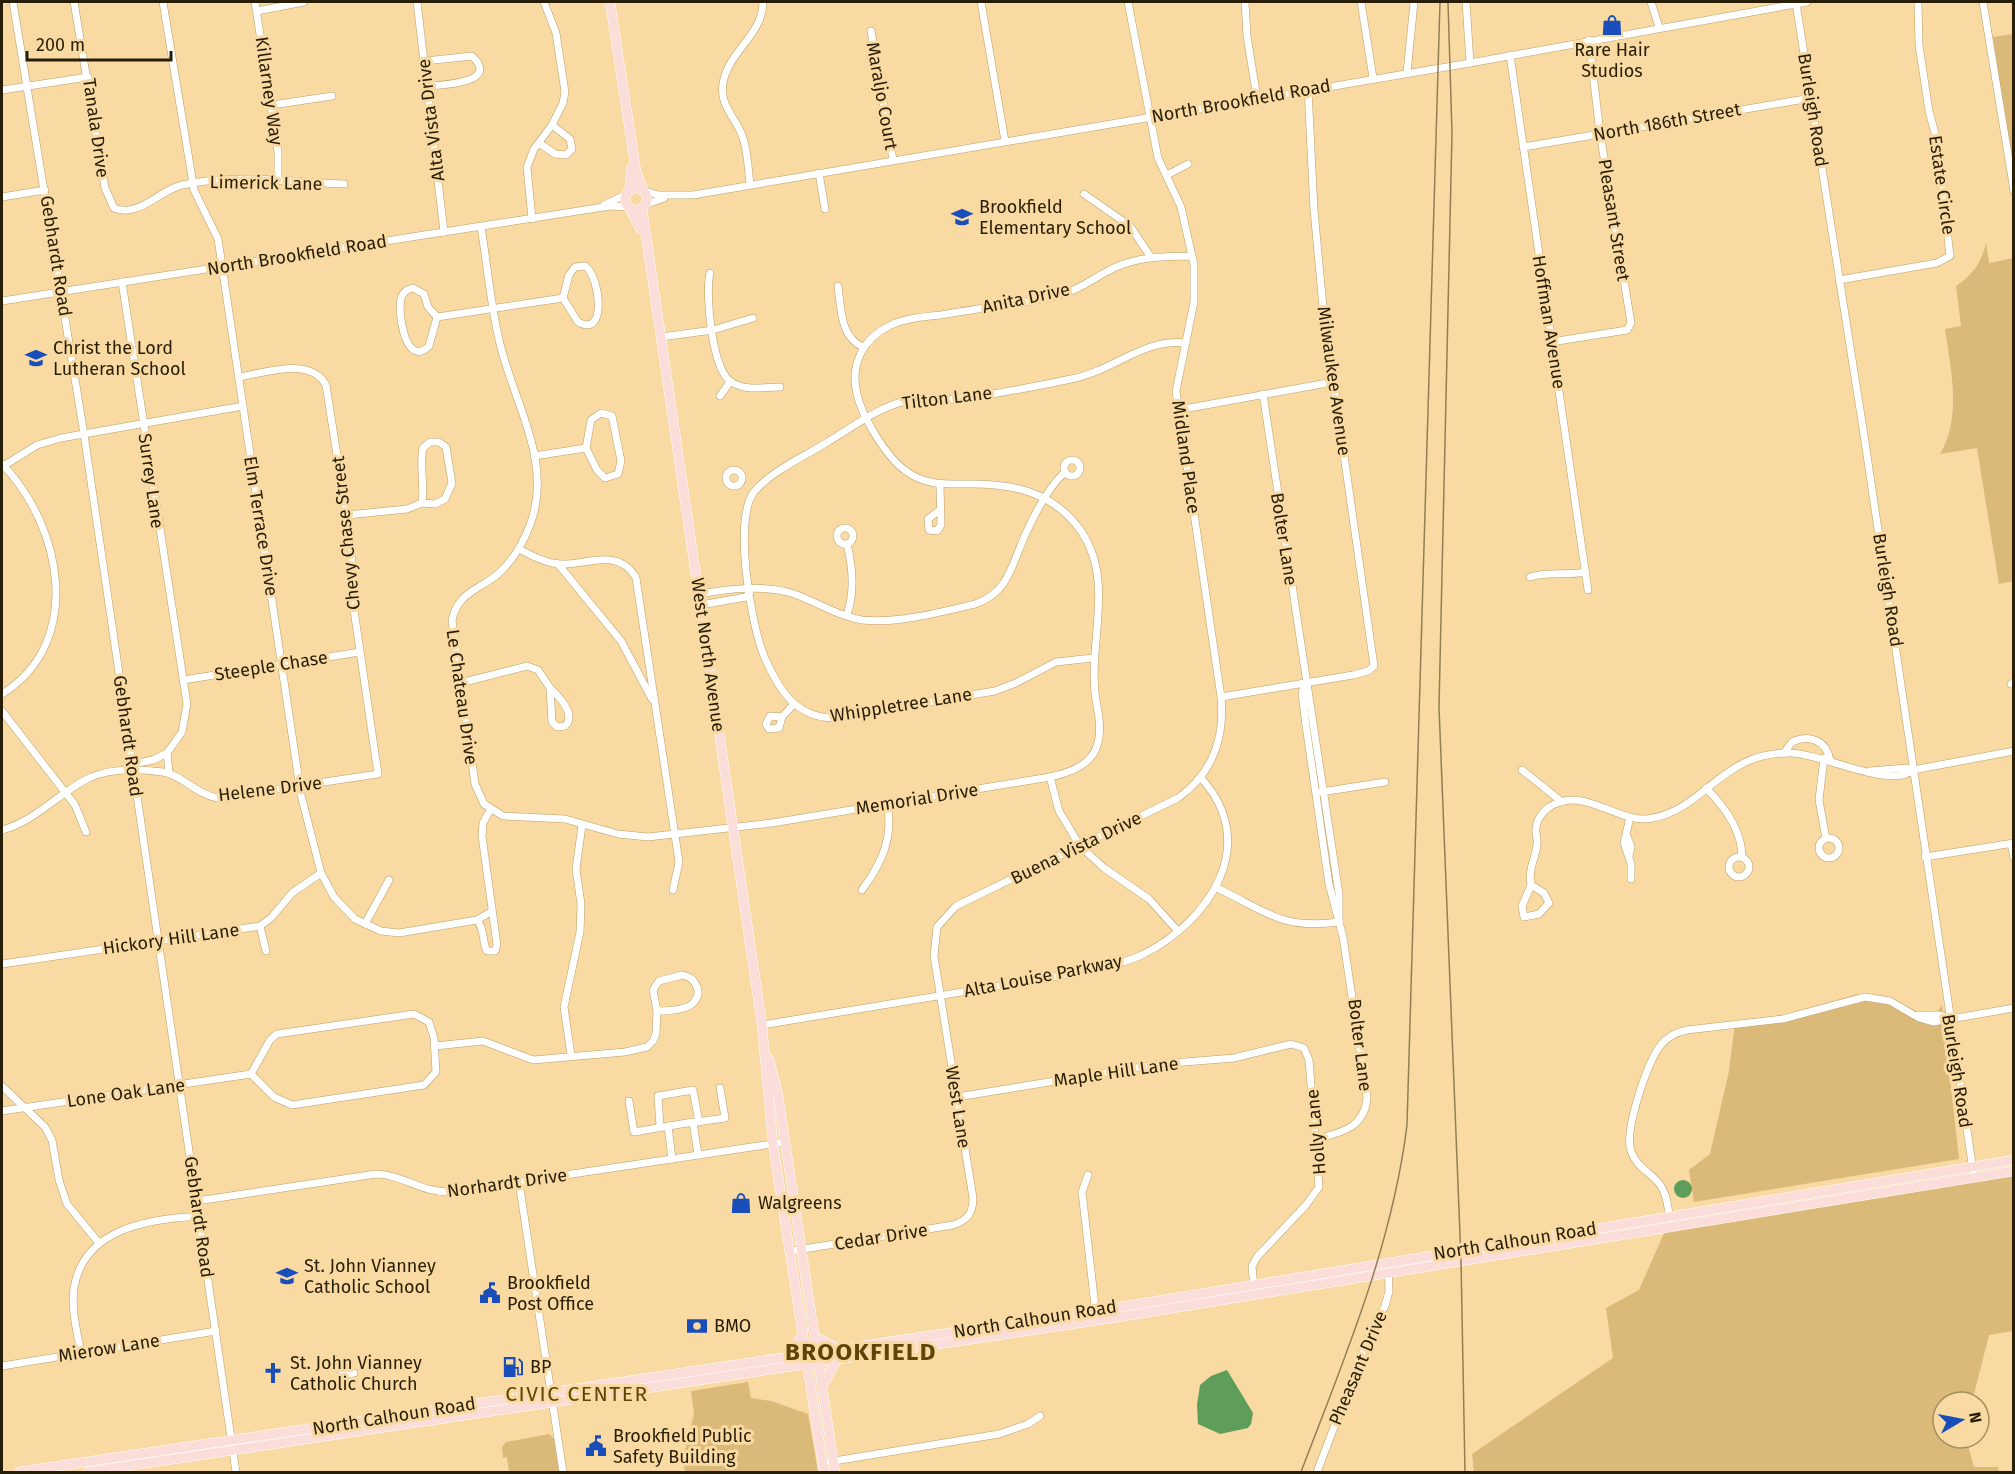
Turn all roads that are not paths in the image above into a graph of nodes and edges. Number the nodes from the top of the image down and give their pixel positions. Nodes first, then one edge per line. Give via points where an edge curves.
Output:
1 (13, 2) edge
2 (74, 2) edge
3 (163, 2) edge
4 (255, 2) edge
5 (304, 2) edge
6 (544, 2) edge
7 (610, 2) edge
8 (763, 2) edge
9 (981, 2) edge
10 (1128, 2) edge
11 (1245, 2) edge
12 (1360, 2) edge
13 (1414, 2) edge
14 (1466, 2) edge
15 (1651, 2) edge
16 (1807, 2) edge
17 (1918, 2) edge
18 (1983, 2) edge
19 (1796, 3) junction
20 (418, 5) edge
21 (256, 11) junction
22 (1659, 27) junction
23 (871, 31) dead end
24 (1589, 40) junction
25 (1510, 55) junction
26 (424, 61) junction
27 (1470, 63) junction
28 (1407, 73) junction
29 (88, 77) junction
30 (1373, 78) junction
31 (27, 86) junction
32 (428, 86) junction
33 (1308, 89) junction
34 (2, 90) edge
35 (332, 96) dead end
36 (1257, 98) junction
37 (1811, 98) junction
38 (272, 105) junction
39 (1149, 117) junction
40 (629, 118) junction
41 (552, 125) junction
42 (1600, 133) junction
43 (1005, 141) junction
44 (539, 143) junction
45 (1523, 147) junction
46 (894, 160) junction
47 (1188, 164) dead end
48 (819, 173) junction
49 (1167, 175) junction
50 (278, 181) junction
51 (193, 183) junction
52 (344, 184) dead end
53 (750, 184) junction
54 (45, 190) junction
55 (644, 190) junction
56 (2013, 191) edge
57 (629, 192) junction
58 (1084, 194) dead end
59 (674, 195) junction
60 (2, 196) edge
61 (643, 207) junction
62 (628, 208) junction
63 (594, 209) junction
64 (825, 209) dead end
65 (122, 211) joint
66 (532, 219) junction
67 (482, 227) junction
68 (444, 232) junction
69 (1150, 256) junction
70 (1192, 256) junction
71 (222, 266) junction
72 (710, 273) dead end
73 (652, 277) junction
74 (1839, 280) junction
75 (122, 282) junction
76 (838, 286) dead end
77 (62, 291) junction
78 (563, 298) junction
79 (2, 301) edge
80 (493, 308) junction
81 (437, 316) junction
82 (753, 318) dead end
83 (713, 330) junction
84 (661, 337) junction
85 (1551, 342) junction
86 (1186, 343) junction
87 (863, 347) junction
88 (239, 377) junction
89 (730, 382) junction
90 (1333, 382) junction
91 (780, 387) dead end
92 (1263, 394) junction
93 (720, 396) dead end
94 (243, 406) junction
95 (1178, 410) junction
96 (867, 418) junction
97 (143, 422) junction
98 (84, 434) junction
99 (586, 448) junction
100 (534, 456) junction
101 (2, 466) edge
102 (1065, 472) dead end
103 (740, 484) dead end
104 (940, 485) junction
105 (754, 493) junction
106 (1045, 498) junction
107 (422, 503) junction
108 (940, 510) dead end
109 (347, 515) junction
110 (848, 544) dead end
111 (519, 549) junction
112 (558, 564) junction
113 (1586, 572) junction
114 (1530, 577) dead end
115 (1588, 590) dead end
116 (750, 591) junction
117 (699, 594) junction
118 (701, 605) junction
119 (847, 615) junction
120 (360, 652) junction
121 (1093, 658) junction
122 (281, 664) junction
123 (183, 680) junction
124 (460, 683) junction
125 (1305, 683) junction
126 (550, 688) junction
127 (2, 694) edge
128 (1221, 697) junction
129 (793, 705) junction
130 (655, 706) junction
131 (2, 711) edge
132 (782, 717) dead end
133 (2013, 751) edge
134 (167, 753) junction
135 (1784, 753) junction
136 (1827, 759) junction
137 (133, 764) junction
138 (1522, 770) dead end
139 (1914, 770) junction
140 (134, 772) junction
141 (169, 773) junction
142 (378, 774) joint
143 (1050, 777) junction
144 (1201, 778) junction
145 (1384, 782) dead end
146 (300, 786) junction
147 (1706, 788) junction
148 (1324, 791) junction
149 (65, 793) junction
150 (1316, 793) junction
151 (1562, 802) junction
152 (887, 803) junction
153 (489, 810) junction
154 (1630, 817) junction
155 (582, 825) junction
156 (732, 828) junction
157 (2, 830) edge
158 (86, 832) dead end
159 (676, 835) junction
160 (1826, 839) dead end
161 (2012, 844) edge
162 (1080, 846) junction
163 (1742, 857) dead end
164 (1925, 857) junction
165 (2013, 858) edge
166 (321, 873) junction
167 (1631, 879) dead end
168 (389, 880) dead end
169 (1531, 885) junction
170 (1217, 888) junction
171 (673, 890) dead end
172 (862, 890) dead end
173 (492, 911) junction
174 (477, 920) junction
175 (1339, 922) junction
176 (365, 924) junction
177 (260, 926) junction
178 (1177, 930) junction
179 (158, 940) junction
180 (266, 951) dead end
181 (2, 964) edge
182 (940, 996) junction
183 (2013, 1008) edge
184 (657, 1011) junction
185 (1949, 1018) junction
186 (762, 1029) junction
187 (435, 1046) junction
188 (1275, 1048) joint
189 (571, 1055) junction
190 (251, 1074) junction
191 (180, 1085) junction
192 (2, 1086) edge
193 (720, 1088) dead end
194 (957, 1097) junction
195 (629, 1101) dead end
196 (24, 1108) junction
197 (2, 1111) edge
198 (696, 1122) junction
199 (664, 1126) junction
200 (1317, 1139) junction
201 (785, 1142) junction
202 (774, 1144) junction
203 (698, 1155) junction
204 (672, 1159) junction
205 (2013, 1161) edge
206 (2013, 1171) edge
207 (1973, 1172) junction
208 (1088, 1175) dead end
209 (519, 1182) junction
210 (197, 1201) junction
211 (199, 1216) junction
212 (969, 1217) joint
213 (1670, 1221) junction
214 (99, 1243) junction
215 (802, 1249) junction
216 (791, 1251) junction
217 (1389, 1267) junction
218 (796, 1281) junction
219 (1254, 1289) junction
220 (1096, 1315) junction
221 (216, 1331) junction
222 (803, 1332) junction
223 (815, 1336) junction
224 (842, 1350) junction
225 (81, 1353) junction
226 (813, 1358) junction
227 (836, 1361) junction
228 (788, 1363) junction
229 (2, 1366) edge
230 (354, 1373) dead end
231 (341, 1375) dead end
232 (810, 1379) junction
233 (823, 1386) junction
234 (552, 1393) junction
235 (554, 1404) junction
236 (1040, 1416) dead end
237 (296, 1431) junction
238 (232, 1441) junction
239 (233, 1451) junction
240 (833, 1462) junction
241 (153, 1464) junction
242 (823, 1468) edge
243 (19, 1473) edge
244 (88, 1473) edge
245 (236, 1473) edge
246 (563, 1473) edge
247 (835, 1473) edge
248 (1317, 1473) edge

1 - 31 street, Gebhardt Road
2 - 29 street, Tanala Drive
3 - 51 street, Elm Terrace Drive
4 - 21 street, Killarney Way
5 - 21 street
6 - 41 street via 556,33 564,81 563,103
7 - 40 main road
8 - 53 street via 760,20 723,84 724,105 744,143
9 - 43 street
10 - 39 street, Midland Place
11 - 36 street
12 - 30 street
13 - 28 street
14 - 27 street
15 - 22 street
16 - 19 street, North Brookfield Road
17 - 74 street, Estate Circle via 1920,52 1937,141 1950,256 1936,263
18 - 56 street
19 - 22 street, North Brookfield Road
19 - 37 street, Burleigh Road
20 - 26 street, Alta Vista Drive
21 - 38 street, Killarney Way
22 - 24 street, North Brookfield Road
23 - 46 street, Maraljo Court
24 - 25 street, North Brookfield Road
24 - 42 street, Pleasant Street
25 - 27 street, North Brookfield Road
25 - 45 street, Hoffman Avenue
26 - 32 street, Alta Vista Drive
26 - 32 street via 472,56 479,69 469,81
27 - 28 street, North Brookfield Road
28 - 30 street, North Brookfield Road
29 - 31 street
29 - 65 street, Tanala Drive via 106,196 114,208
30 - 33 street, North Brookfield Road
31 - 34 street
31 - 54 street, Gebhardt Road
32 - 68 street, Alta Vista Drive
33 - 36 street, North Brookfield Road
33 - 90 street, Milwaukee Avenue via 1317,254
35 - 38 street
36 - 39 street, North Brookfield Road
37 - 42 street, North 186th Street
37 - 74 street, Burleigh Road
38 - 50 street, Killarney Way
39 - 43 street, North Brookfield Road
39 - 49 street, Midland Place via 1158,158
40 - 55 main road via 636,171
40 - 57 main road
41 - 44 street
41 - 44 street via 570,139 572,149 559,155
42 - 45 street, North 186th Street
42 - 85 street, Pleasant Street via 1630,328
43 - 46 street, North Brookfield Road
44 - 66 street via 526,171
45 - 85 street, Hoffman Avenue
46 - 48 street, North Brookfield Road
47 - 49 street
48 - 53 street, North Brookfield Road
48 - 64 street
49 - 70 street, Midland Place via 1184,217
50 - 51 street, Limerick Lane
50 - 52 street, Limerick Lane
51 - 65 street, Limerick Lane via 172,188 137,208
51 - 71 street, Elm Terrace Drive via 197,200 217,233
53 - 59 street, North Brookfield Road
54 - 60 street
54 - 77 street, Gebhardt Road
55 - 57 main road
55 - 59 street, North Brookfield Road via 653,195
55 - 61 main road, West North Avenue
57 - 62 main road
57 - 63 street, North Brookfield Road
58 - 69 street via 1130,226
59 - 61 street, North Brookfield Road
61 - 62 main road
61 - 73 main road, West North Avenue
62 - 63 street, North Brookfield Road via 619,205
62 - 73 main road, West North Avenue via 638,223
63 - 66 street, North Brookfield Road
66 - 67 street, North Brookfield Road
67 - 68 street, North Brookfield Road
67 - 80 street, Le Chateau Drive
68 - 71 street, North Brookfield Road
69 - 70 street, Anita Drive
69 - 87 street, Anita Drive via 1114,268 1062,294 890,325
70 - 86 street, Midland Place via 1194,302
71 - 75 street, North Brookfield Road
71 - 88 street, Elm Terrace Drive
72 - 83 street
73 - 84 main road, West North Avenue
74 - 139 street, Burleigh Road
75 - 77 street, North Brookfield Road
75 - 97 street, Surrey Lane
76 - 87 street via 843,322 848,334
77 - 79 street, North Brookfield Road
77 - 98 street, Gebhardt Road
78 - 78 street via 582,325 594,322 599,314 591,270 575,267
78 - 80 street
80 - 81 street
80 - 100 street, Le Chateau Drive via 504,359 524,412
81 - 81 street via 421,291 413,288 402,295 404,328 411,349 421,352 429,346
82 - 83 street
83 - 84 street
83 - 89 street via 720,369
84 - 117 main road, West North Avenue
85 - 113 street, Hoffman Avenue
86 - 95 street, Midland Place via 1176,386
86 - 96 street, Tilton Lane via 1154,344 1111,368 1074,379 963,398 908,401
87 - 96 street via 855,377 857,396
88 - 94 street, Elm Terrace Drive
88 - 109 street, Chevy Chase Street via 301,368 322,378 329,399
89 - 91 street via 744,387
89 - 93 street
90 - 92 street
90 - 125 street, Milwaukee Avenue via 1375,662 1372,669
92 - 95 street
92 - 125 street, Bolter Lane
94 - 97 street
94 - 122 street, Elm Terrace Drive
95 - 128 street, Midland Place
96 - 104 street via 898,465 919,479
96 - 105 street, Tilton Lane via 774,475
97 - 98 street
97 - 123 street, Surrey Lane
98 - 101 street via 37,445
98 - 137 street, Gebhardt Road
99 - 99 street via 602,476 618,474 621,461 612,417 601,413 591,420
99 - 100 street
100 - 111 street, Le Chateau Drive via 534,514
101 - 127 street via 29,502 44,536 54,575 56,613 39,662
102 - 106 street
103 - 105 street
104 - 106 street via 1006,485
104 - 108 street
105 - 116 street via 746,510 743,534
106 - 119 street via 1008,580 990,598 965,607 882,620
106 - 121 street via 1072,520 1093,553 1100,593
107 - 107 street via 441,501 451,487 448,451 439,442 430,442 423,448
107 - 109 street via 407,509
109 - 120 street, Chevy Chase Street
110 - 119 street via 853,576
111 - 112 street
111 - 124 street, Le Chateau Drive via 498,573 467,592 455,610 452,626
112 - 130 street via 621,641
112 - 130 street via 607,559 633,572 640,593
113 - 114 street
113 - 115 street, Hoffman Avenue
116 - 117 street via 737,588
116 - 118 street via 746,597
116 - 119 street via 789,593
116 - 129 street via 762,651
117 - 118 main road, West North Avenue
118 - 156 main road, West North Avenue
120 - 122 street, Steeple Chase
120 - 142 street, Chevy Chase Street
121 - 129 street, Whippletree Lane via 1056,662 995,691 841,717 822,718
121 - 143 street, Memorial Drive via 1101,729 1094,753 1080,768
122 - 123 street, Steeple Chase
122 - 146 street, Elm Terrace Drive
123 - 134 street, Surrey Lane via 185,725
124 - 126 street via 527,666 538,670
124 - 153 street, Le Chateau Drive via 475,784
125 - 128 street
125 - 148 street, Bolter Lane via 1311,697
125 - 150 street, Bolter Lane via 1302,693
126 - 126 street via 552,722 557,727 565,726 570,715
128 - 144 street, Buena Vista Drive via 1221,737
129 - 132 street
130 - 159 street
131 - 149 street
133 - 139 street
134 - 137 street
134 - 141 street
135 - 136 street
135 - 136 street via 1792,742 1812,739 1824,746
135 - 147 street via 1744,762
136 - 139 street via 1875,775 1909,774
136 - 160 street via 1819,800
137 - 140 street, Gebhardt Road
138 - 151 street
139 - 164 street, Burleigh Road
140 - 141 street
140 - 149 street via 95,776
140 - 179 street, Gebhardt Road
141 - 146 street, Helene Drive via 216,798
142 - 146 street, Helene Drive
143 - 152 street, Memorial Drive
143 - 162 street via 1059,811
144 - 162 street, Buena Vista Drive via 1170,802
144 - 170 street, Alta Louise Parkway via 1222,808 1228,832 1227,858
145 - 148 street
146 - 166 street, Elm Terrace Drive
147 - 154 street via 1665,815
147 - 163 street via 1731,820
148 - 150 street
148 - 175 street, Bolter Lane via 1339,894
149 - 157 street via 28,819
149 - 158 street via 81,816
150 - 175 street, Bolter Lane via 1331,895
151 - 154 street via 1590,802
151 - 169 street via 1550,806 1538,820 1537,844 1528,873
152 - 156 street, Memorial Drive
152 - 172 street via 890,825 886,848
153 - 155 street via 507,817 549,816
153 - 173 street via 482,836
154 - 167 street via 1624,843
155 - 159 street via 637,837
155 - 189 street via 576,853 580,932 564,1007
156 - 159 street
156 - 186 main road, West North Avenue
159 - 171 street via 679,870
161 - 164 street
161 - 165 street
162 - 178 street via 1149,899
162 - 182 street, Buena Vista Drive via 947,913 937,927 934,944
164 - 185 street, Burleigh Road
166 - 176 street, Elm Terrace Drive via 344,909
166 - 177 street, Hickory Hill Lane via 292,892
168 - 176 street
169 - 169 street via 1544,893 1549,903 1539,914 1524,916 1522,906
170 - 175 street via 1280,920 1305,925
170 - 178 street, Alta Louise Parkway via 1194,917
173 - 174 street
173 - 174 street via 495,951 485,948
174 - 176 street via 399,933 386,933
175 - 200 street, Bolter Lane via 1367,1102 1350,1130
177 - 179 street, Hickory Hill Lane
177 - 180 street
178 - 182 street, Alta Louise Parkway via 1152,949 1119,964
179 - 181 street, Hickory Hill Lane
179 - 191 street, Gebhardt Road
182 - 186 street, Alta Louise Parkway
182 - 194 street, West Lane
183 - 185 street
184 - 184 street via 693,1004 698,992 694,980 682,975 658,981 653,990
184 - 189 street via 656,1034 647,1047
185 - 207 street, Burleigh Road
185 - 213 street via 1942,1022 1925,1021 1890,1001 1864,996 1781,1020 1687,1030 1665,1040 1651,1064 1628,1140 1637,1163 1663,1190
186 - 201 main road, West North Avenue
186 - 202 main road, West North Avenue
187 - 189 street via 496,1044 533,1060
187 - 190 street via 429,1022 414,1014 300,1030 273,1037
187 - 190 street via 436,1072 424,1085 319,1101 286,1104
188 - 194 street, Maple Hill Lane via 1234,1058 1160,1064
188 - 200 street, Holly Lane via 1295,1045 1304,1048 1308,1055
190 - 191 street, Lone Oak Lane
191 - 196 street, Lone Oak Lane
191 - 210 street, Gebhardt Road
192 - 196 street
193 - 198 street via 724,1118
194 - 212 street, West Lane via 973,1198
195 - 199 street via 634,1132
196 - 197 street, Lone Oak Lane
196 - 214 street via 45,1127 52,1140 58,1180 67,1204
198 - 199 street
198 - 199 street via 693,1090 658,1096
198 - 203 street
199 - 204 street
200 - 219 street, Holly Lane via 1319,1187 1257,1257 1252,1266
201 - 202 street, Norhardt Drive
201 - 215 main road, West North Avenue
202 - 203 street, Norhardt Drive
202 - 216 main road, West North Avenue
203 - 204 street, Norhardt Drive
204 - 209 street, Norhardt Drive
205 - 207 main road, North Calhoun Road
206 - 207 main road, North Calhoun Road
207 - 213 main road, North Calhoun Road
208 - 220 street via 1082,1192
209 - 210 street, Norhardt Drive via 437,1192 376,1174
209 - 234 street
210 - 211 street, Gebhardt Road
211 - 214 street via 132,1226
211 - 221 street, Gebhardt Road
212 - 215 street, Cedar Drive via 953,1225
213 - 217 main road, North Calhoun Road
214 - 225 street via 83,1264 74,1289
215 - 216 street, Cedar Drive
215 - 223 main road, West North Avenue
216 - 218 main road, West North Avenue
217 - 219 main road, North Calhoun Road
217 - 248 street, Pheasant Drive via 1389,1291 1384,1306
218 - 222 main road, West North Avenue
218 - 226 main road
219 - 220 main road, North Calhoun Road
220 - 224 main road, North Calhoun Road
220 - 227 main road, North Calhoun Road
221 - 225 street, Mierow Lane
221 - 238 street, Gebhardt Road
222 - 226 main road, West North Avenue
222 - 228 main road
223 - 224 main road
223 - 226 main road, West North Avenue
224 - 226 main road, North Calhoun Road
225 - 229 street, Mierow Lane
226 - 227 main road, North Calhoun Road
226 - 228 main road, North Calhoun Road
226 - 232 main road, West North Avenue
226 - 233 main road, West North Avenue
227 - 233 main road
228 - 232 main road
228 - 234 main road, North Calhoun Road
228 - 235 main road, North Calhoun Road
230 - 231 street
232 - 242 main road, West North Avenue
233 - 240 main road, West North Avenue
234 - 235 street
234 - 237 main road, North Calhoun Road
235 - 239 main road, North Calhoun Road
235 - 246 street
236 - 240 street via 999,1434
237 - 238 main road, North Calhoun Road
237 - 239 main road via 280,1438 238,1445
238 - 239 street, Gebhardt Road
238 - 241 main road via 229,1447 189,1452
238 - 243 main road, North Calhoun Road
239 - 241 main road, North Calhoun Road
239 - 245 street, Gebhardt Road
240 - 242 street
240 - 247 main road, West North Avenue
241 - 244 main road, North Calhoun Road

